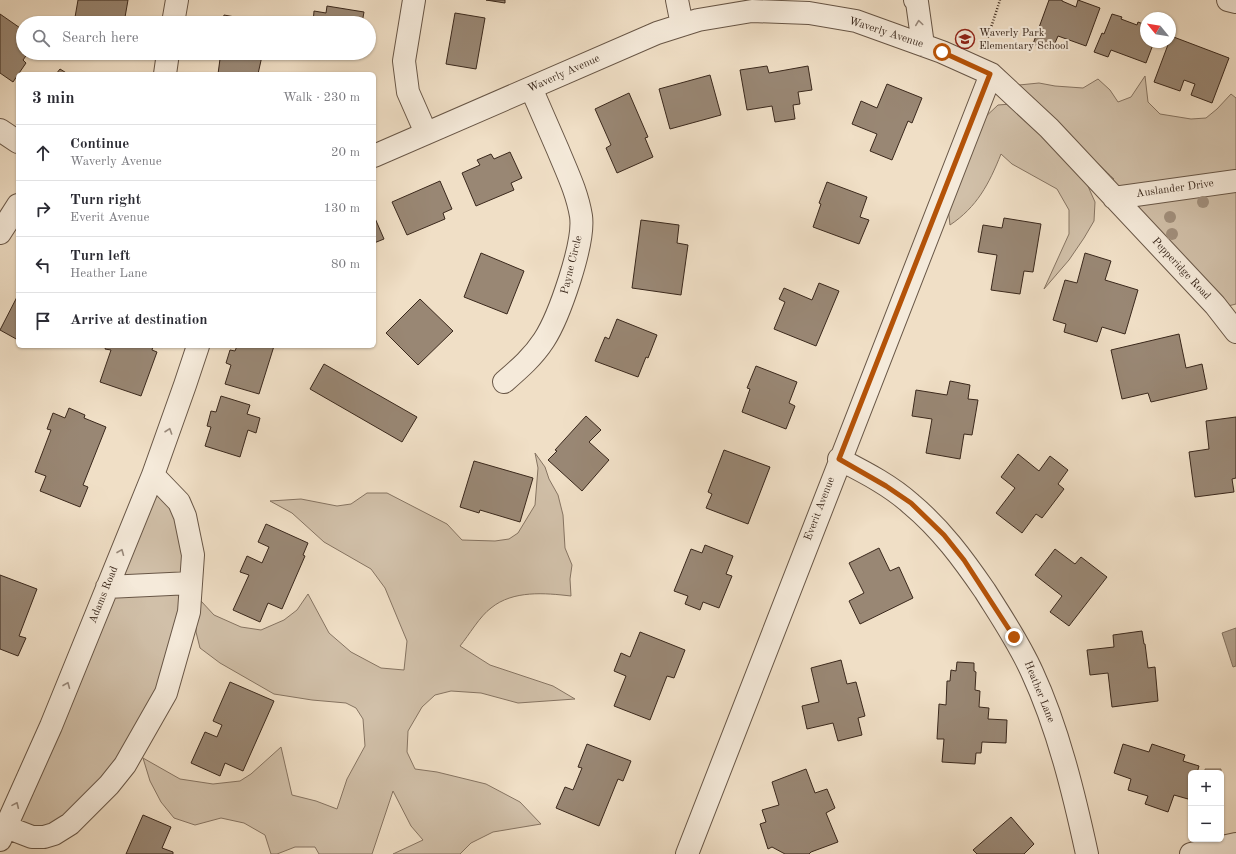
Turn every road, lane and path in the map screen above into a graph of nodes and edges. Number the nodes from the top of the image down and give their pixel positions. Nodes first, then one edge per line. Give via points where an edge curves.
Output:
1 (177, 0) edge
2 (414, 0) edge
3 (677, 0) edge
4 (915, 0) edge
5 (1000, 0) edge
6 (1228, 0) edge
7 (1236, 2) edge
8 (174, 16) edge
9 (682, 25) junction
10 (923, 45) junction
11 (983, 50) dead end
12 (167, 60) edge
13 (165, 72) edge
14 (990, 74) junction
15 (531, 88) junction
16 (0, 130) edge
17 (426, 132) junction
18 (16, 141) edge
19 (376, 155) edge
20 (1236, 181) edge
21 (1119, 203) junction
22 (16, 208) edge
23 (0, 233) edge
24 (1236, 332) edge
25 (197, 348) edge
26 (504, 382) dead end
27 (839, 459) junction
28 (153, 475) junction
29 (191, 583) junction
30 (107, 587) junction
31 (3, 834) edge
32 (1236, 844) edge
33 (686, 854) edge
34 (1087, 854) edge
35 (1191, 854) edge

1 - 8 street
2 - 17 street via 404,61 408,92
3 - 9 street
10 -> 4 street
5 - 11 path
6 - 7 street
9 - 10 street, Waverly Avenue via 752,11 809,13 856,21
9 - 15 street, Waverly Avenue via 657,33
10 - 14 street, Waverly Avenue
12 - 13 street
14 - 21 street, Waverly Avenue via 1049,128
14 - 27 street, Everit Avenue
15 - 17 street, Waverly Avenue
15 - 26 street, Payne Circle via 574,188 581,218 580,241 560,308 544,340 526,363
16 - 18 street
17 - 19 street, Waverly Avenue
20 - 21 street, Auslander Drive
21 - 24 street, Pepperidge Road via 1215,305
22 - 23 street
28 -> 25 street, Adams Road
27 - 33 street, Everit Avenue
27 - 34 street, Heather Lane via 911,503 944,535 964,560 1014,637 1033,673 1057,735
28 - 29 street via 179,502 185,516 193,555
30 -> 28 street, Adams Road
29 - 30 street
29 - 31 street via 189,612 166,693 125,764 109,785 70,824 54,834 44,837
31 -> 30 street, Adams Road via 51,726
32 - 35 street

